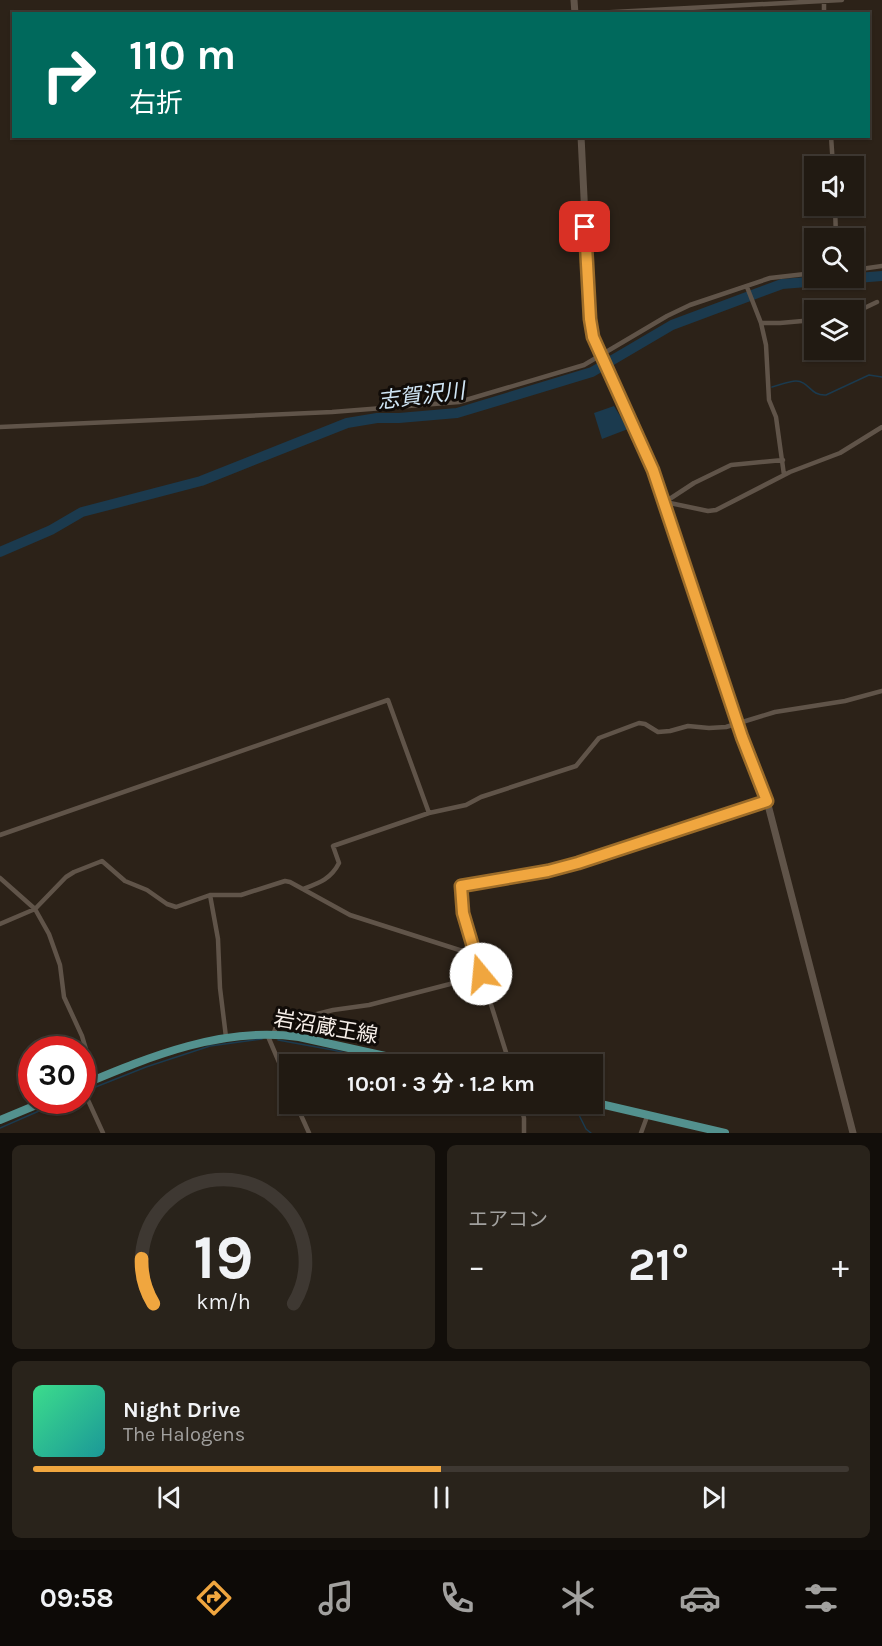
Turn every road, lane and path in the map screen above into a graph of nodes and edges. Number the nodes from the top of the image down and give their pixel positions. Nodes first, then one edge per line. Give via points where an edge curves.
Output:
1 (842, 0) edge
2 (824, 1) edge
3 (613, 12) edge
4 (581, 138) edge
5 (831, 138) edge
6 (832, 156) edge
7 (882, 266) edge
8 (864, 269) edge
9 (804, 274) edge
10 (747, 287) junction
11 (877, 302) dead end
12 (864, 308) edge
13 (804, 321) edge
14 (761, 323) junction
15 (602, 357) junction
16 (0, 427) edge
17 (882, 427) edge
18 (783, 460) junction
19 (784, 475) junction
20 (665, 502) junction
21 (882, 691) edge
22 (737, 724) junction
23 (767, 801) junction
24 (429, 813) junction
25 (0, 835) edge
26 (0, 878) edge
27 (303, 889) junction
28 (210, 895) junction
29 (35, 909) junction
30 (0, 924) edge
31 (475, 955) junction
32 (481, 976) junction
33 (270, 1034) junction
34 (82, 1036) edge
35 (226, 1037) junction
36 (369, 1052) joint
37 (378, 1054) edge
38 (506, 1054) edge
39 (279, 1058) edge
40 (96, 1080) edge
41 (603, 1104) edge
42 (18, 1113) edge
43 (95, 1114) edge
44 (300, 1114) edge
45 (523, 1114) edge
46 (648, 1114) junction
47 (0, 1120) edge
48 (103, 1133) edge
49 (309, 1133) edge
50 (524, 1133) edge
51 (641, 1133) edge
52 (725, 1133) edge
53 (853, 1133) edge

1 - 2 street
2 - 3 street
4 - 15 street via 590,319
5 - 6 street
7 - 8 street
9 - 10 street via 770,278
10 - 14 street
10 - 15 street via 667,316
11 - 12 street
13 - 14 street
14 - 18 street via 769,400
15 - 16 street via 459,402 332,412
15 - 20 street
17 - 19 street via 840,453
18 - 19 street
18 - 20 street via 731,465
19 - 20 street via 716,510
20 - 22 street
21 - 22 street via 775,712
22 - 23 street
22 - 24 street via 658,732 639,723 599,738 576,766 466,805
23 - 31 street via 578,863 461,886 463,913
23 - 53 street
24 - 25 street via 388,700
24 - 27 street via 333,846 339,863 336,869 326,880
26 - 29 street
27 - 28 street via 285,881 242,895
27 - 31 street via 350,915
28 - 29 street via 171,906 125,881 102,861 66,877
28 - 35 street via 218,939
29 - 30 street
29 - 34 street via 56,948 64,997
31 - 32 street
32 - 33 street via 277,1024
32 - 38 street
33 - 35 main road, 岩沼蔵王線
33 - 36 main road, 岩沼蔵王線
33 - 39 street
35 - 40 main road, 岩沼蔵王線
36 - 37 main road, 岩沼蔵王線
41 - 46 main road
42 - 47 main road
43 - 48 street
44 - 49 street
45 - 50 street
46 - 51 street
46 - 52 main road

